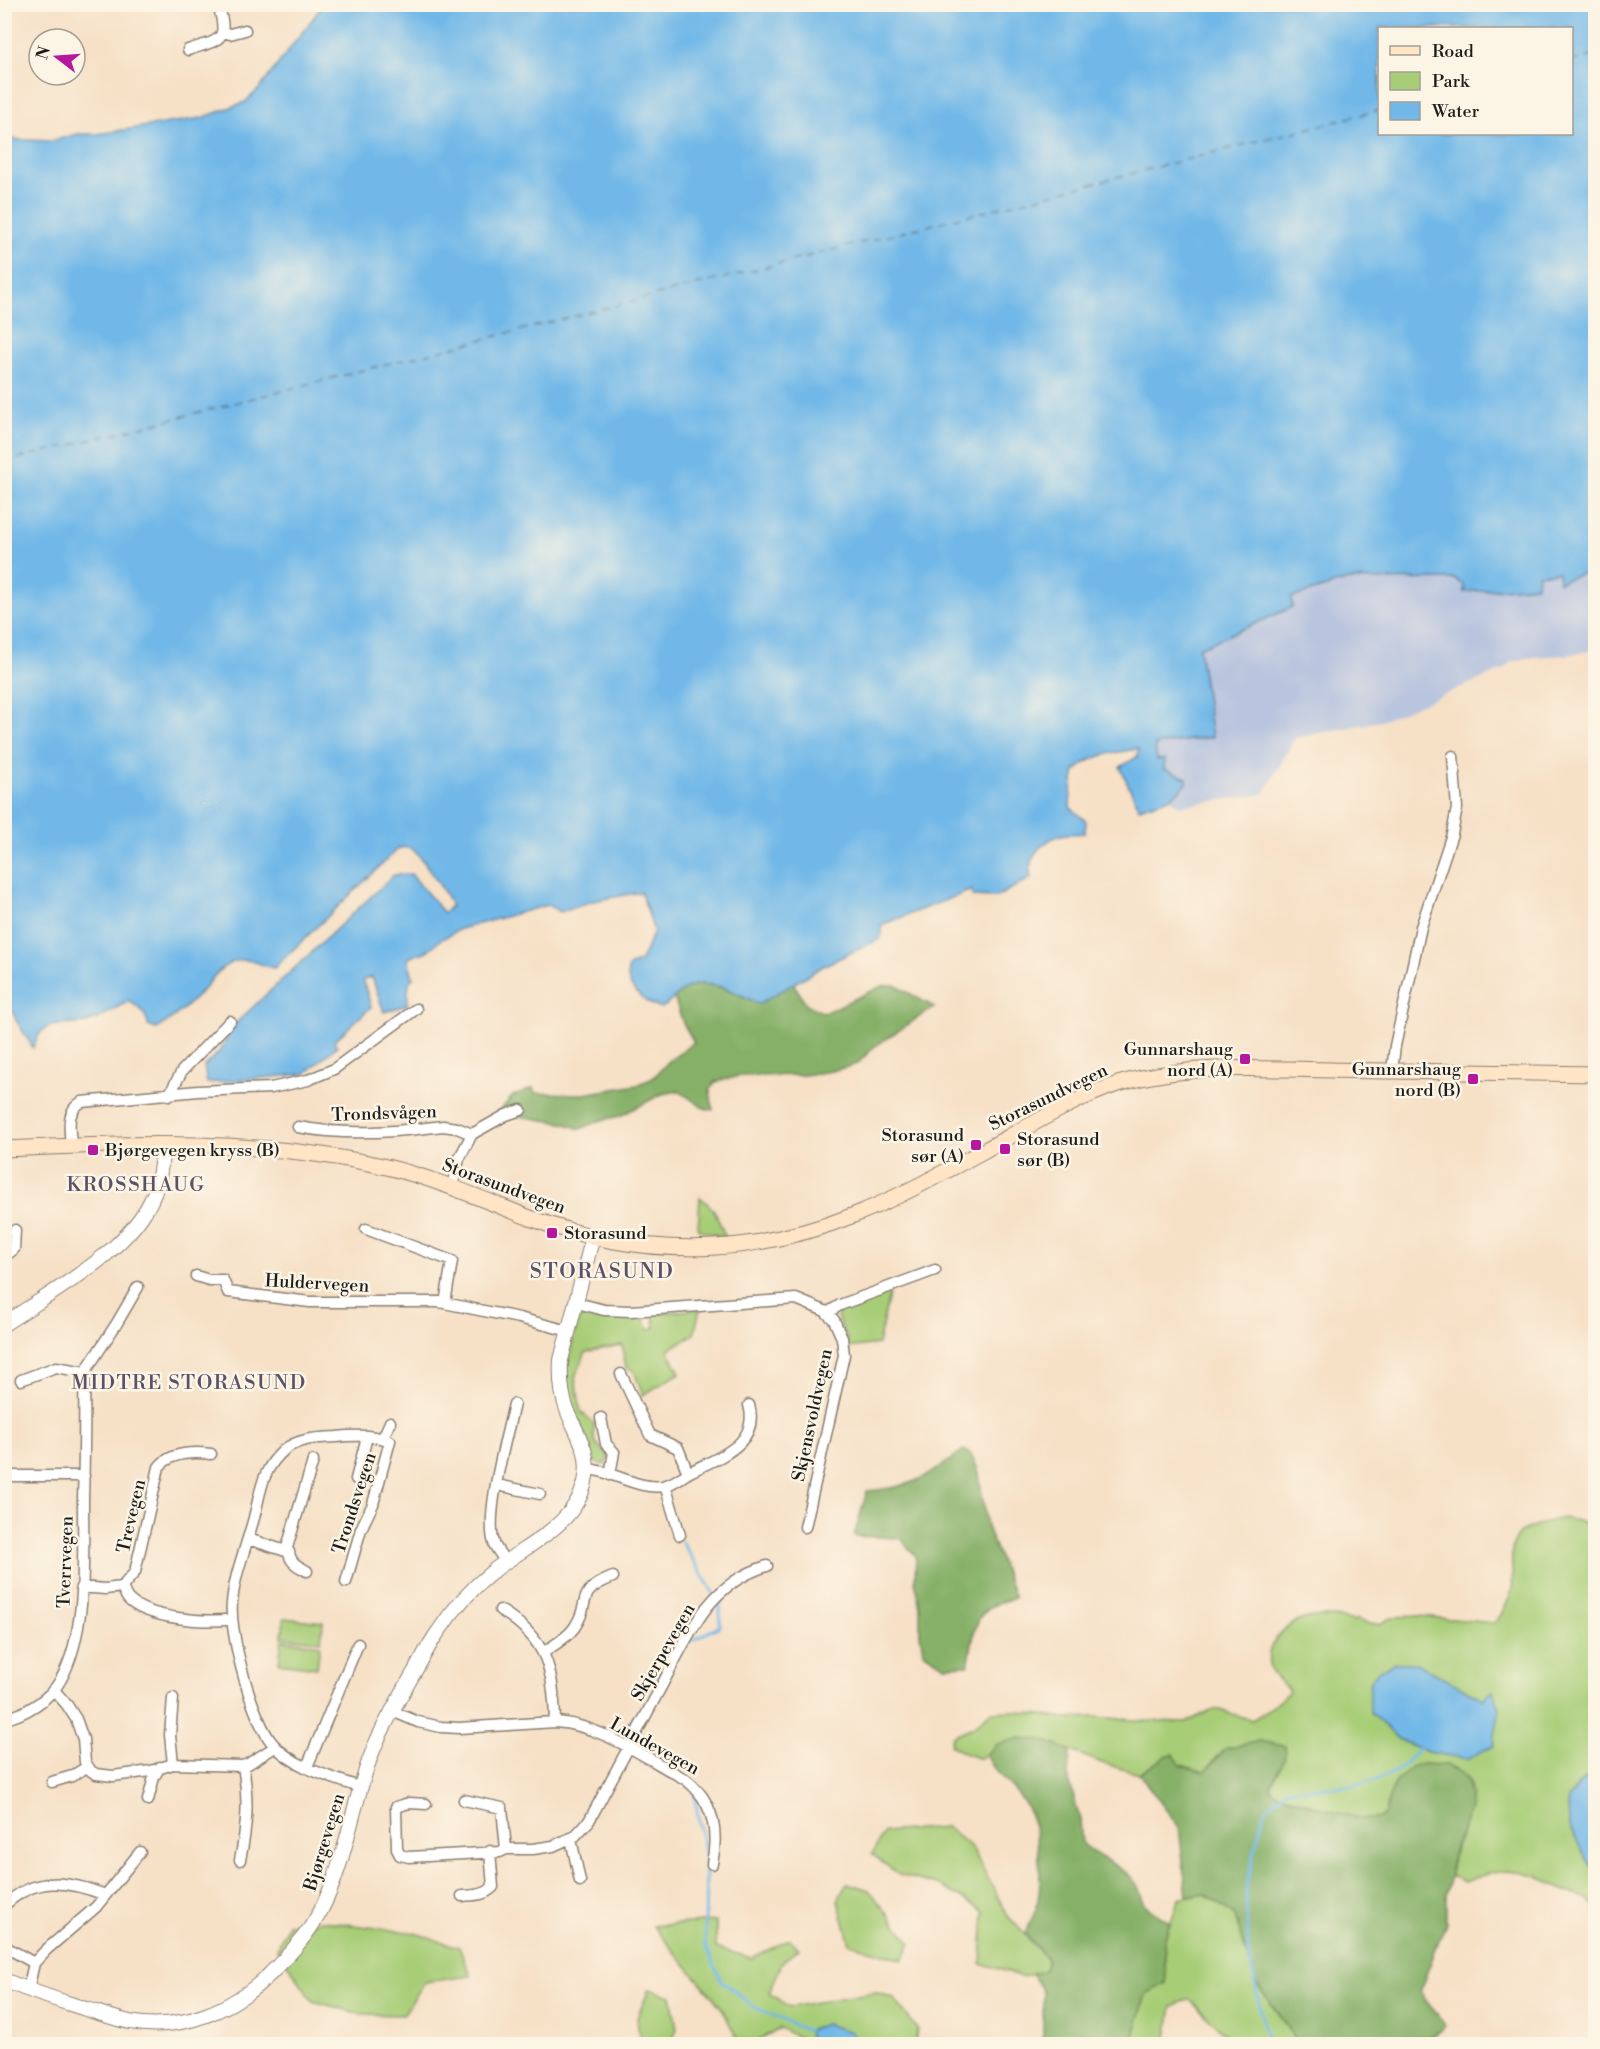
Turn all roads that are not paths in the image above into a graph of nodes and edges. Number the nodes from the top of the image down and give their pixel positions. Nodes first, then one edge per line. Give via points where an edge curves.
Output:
1 (218, 4) edge
2 (245, 30) dead end
3 (223, 32) junction
4 (188, 50) dead end
5 (1453, 756) dead end
6 (416, 1009) dead end
7 (230, 1021) dead end
8 (1392, 1071) junction
9 (1596, 1074) edge
10 (169, 1095) junction
11 (521, 1110) dead end
12 (298, 1127) dead end
13 (472, 1134) junction
14 (163, 1144) junction
15 (71, 1146) junction
16 (4, 1149) edge
17 (452, 1186) junction
18 (366, 1229) dead end
19 (15, 1230) dead end
20 (593, 1236) junction
21 (4, 1257) edge
22 (935, 1270) dead end
23 (196, 1276) dead end
24 (138, 1287) dead end
25 (445, 1303) junction
26 (577, 1303) junction
27 (827, 1313) junction
28 (4, 1324) edge
29 (569, 1331) junction
30 (85, 1372) junction
31 (621, 1374) dead end
32 (21, 1380) dead end
33 (513, 1404) dead end
34 (749, 1405) dead end
35 (601, 1418) dead end
36 (390, 1422) dead end
37 (367, 1437) junction
38 (383, 1438) junction
39 (211, 1454) dead end
40 (313, 1461) dead end
41 (587, 1469) junction
42 (688, 1473) junction
43 (610, 1475) junction
44 (4, 1476) edge
45 (84, 1476) junction
46 (356, 1479) dead end
47 (497, 1485) junction
48 (665, 1485) junction
49 (540, 1494) dead end
50 (805, 1527) dead end
51 (680, 1535) dead end
52 (248, 1539) junction
53 (286, 1551) junction
54 (506, 1561) junction
55 (767, 1566) dead end
56 (307, 1571) dead end
57 (613, 1577) dead end
58 (346, 1582) dead end
59 (81, 1587) junction
60 (122, 1587) junction
61 (500, 1610) dead end
62 (232, 1619) junction
63 (358, 1644) dead end
64 (544, 1652) junction
65 (54, 1690) junction
66 (173, 1698) dead end
67 (392, 1711) junction
68 (4, 1719) edge
69 (555, 1722) junction
70 (275, 1747) junction
71 (628, 1748) junction
72 (173, 1764) junction
73 (243, 1766) junction
74 (87, 1767) junction
75 (160, 1767) junction
76 (307, 1767) junction
77 (52, 1782) dead end
78 (360, 1786) junction
79 (148, 1800) dead end
80 (464, 1800) dead end
81 (426, 1804) dead end
82 (571, 1839) junction
83 (506, 1849) junction
84 (490, 1851) junction
85 (140, 1852) dead end
86 (240, 1860) dead end
87 (712, 1863) dead end
88 (580, 1881) dead end
89 (105, 1895) junction
90 (462, 1896) dead end
91 (4, 1906) edge
92 (4, 1946) edge
93 (34, 1963) junction
94 (4, 1980) edge
95 (28, 1990) junction

1 - 3 street
2 - 3 street
3 - 4 street via 216,41
5 - 8 street via 1457,808 1452,834 1421,927
6 - 10 street via 319,1076 271,1088
7 - 10 street via 182,1071
8 - 9 main road, Storasundvegen
8 - 20 main road, Storasundvegen via 1221,1069 1146,1077 1089,1095 892,1200 817,1229 760,1242 697,1248 648,1246
10 - 15 street via 82,1102 70,1116
11 - 13 street
12 - 13 street, Trondsvågen via 348,1133 443,1126
13 - 17 street via 459,1159
14 - 15 main road, Storasundvegen
14 - 17 main road, Storasundvegen via 328,1157
14 - 28 street via 153,1196 131,1230 93,1264
15 - 16 main road, Storasundvegen
17 - 20 main road, Storasundvegen via 533,1219
18 - 25 street via 452,1261
19 - 21 street via 14,1249
20 - 26 street, Bjørgevegen
22 - 27 street
23 - 25 street, Huldervegen via 223,1281 228,1292 283,1300
24 - 30 street
25 - 29 street, Huldervegen
26 - 27 street via 631,1311 796,1299
26 - 29 street, Bjørgevegen
27 - 50 street, Skjensvoldvegen via 839,1327 844,1356
29 - 41 street, Bjørgevegen via 561,1360 561,1390 582,1442
30 - 32 street via 56,1367
30 - 45 street, Tverrvegen
31 - 42 street via 650,1435 678,1448
33 - 47 street
34 - 42 street via 744,1440
35 - 43 street via 606,1444 614,1452
36 - 38 street, Trondsvegen
37 - 38 street, Trondsvegen
37 - 46 street, Trondsvegen
37 - 52 street, Trondsvegen via 320,1438 286,1449 264,1476
38 - 58 street, Trondsvegen via 390,1441 388,1453
39 - 60 street, Trevegen via 194,1452 167,1459 159,1467 137,1565
40 - 53 street
41 - 43 street
41 - 54 street, Bjørgevegen via 581,1495 570,1512
42 - 48 street
43 - 48 street
44 - 45 street
45 - 59 street, Tverrvegen
47 - 49 street
47 - 54 street via 492,1529 495,1545
48 - 51 street
52 - 53 street
52 - 62 street, Trondsvegen via 234,1588
53 - 56 street via 292,1562
54 - 67 street, Bjørgevegen via 471,1590 446,1619
55 - 71 street, Skjerpevegen via 742,1576 708,1606
57 - 64 street via 589,1589 575,1628
59 - 60 street
59 - 65 street, Tverrvegen via 71,1656
60 - 62 street via 133,1602 161,1615
61 - 64 street via 517,1620
62 - 70 street, Trondsvegen via 252,1705
63 - 76 street
64 - 69 street via 553,1687
65 - 68 street, Tverrvegen via 28,1709
65 - 74 street via 76,1719
66 - 72 street
67 - 69 street, Lundevegen via 441,1727
67 - 78 street, Bjørgevegen
69 - 71 street, Lundevegen via 585,1727
70 - 73 street
70 - 76 street, Trondsvegen
71 - 82 street, Skjerpevegen via 589,1821
71 - 87 street, Lundevegen via 685,1779 704,1797 712,1816
72 - 73 street
72 - 75 street
73 - 86 street via 248,1795
74 - 75 street via 104,1776
74 - 77 street
75 - 79 street
76 - 78 street, Trondsvegen
78 - 95 street, Bjørgevegen via 336,1873 320,1911 289,1956 232,2003 189,2020 147,2024 129,2022
80 - 83 street via 502,1808
81 - 84 street via 396,1807 398,1854 409,1857
82 - 83 street via 553,1846
82 - 88 street
83 - 84 street
84 - 90 street via 493,1887 488,1892
85 - 89 street
89 - 91 street via 48,1883
89 - 93 street
92 - 93 street
93 - 95 street
94 - 95 street, Bjørgevegen

